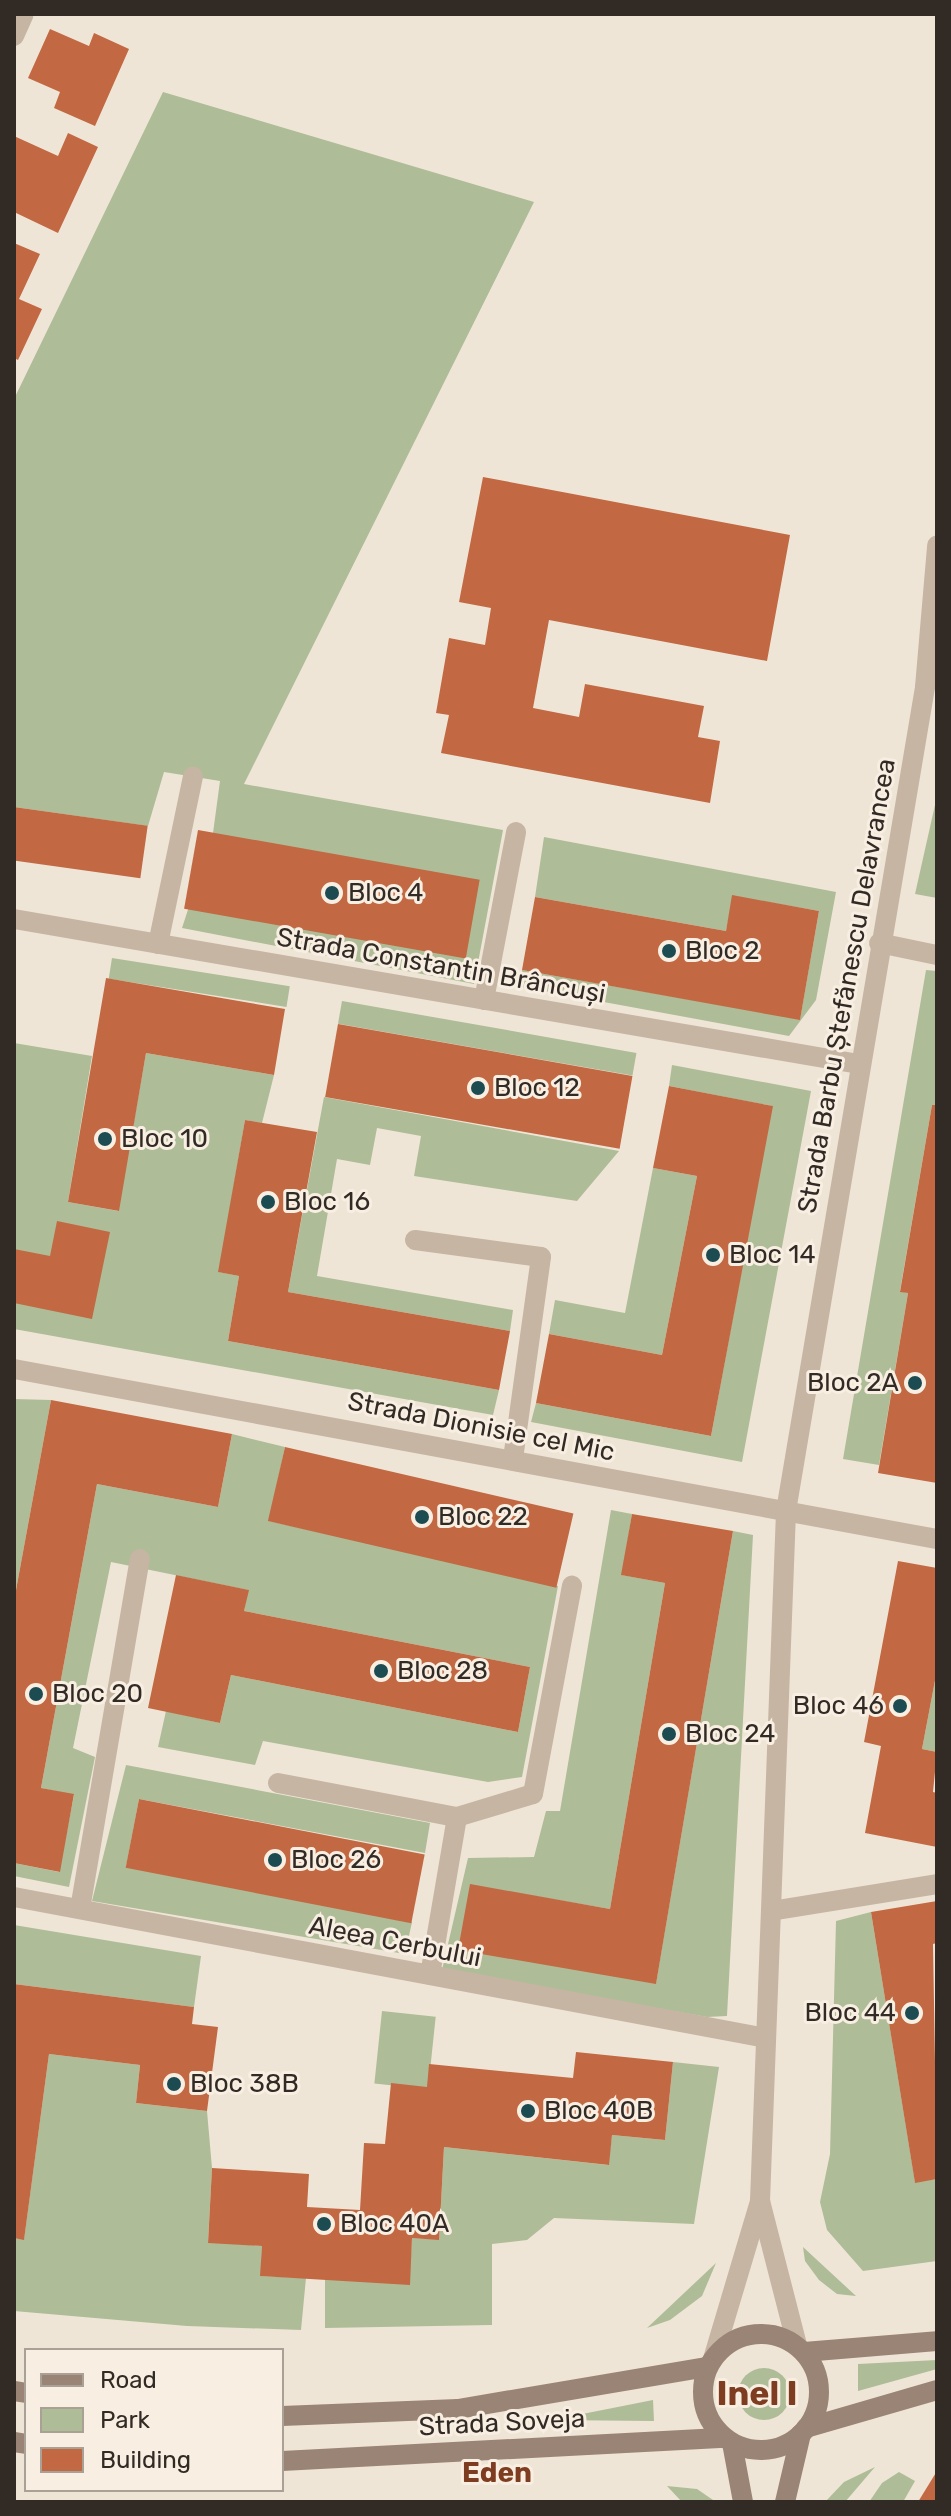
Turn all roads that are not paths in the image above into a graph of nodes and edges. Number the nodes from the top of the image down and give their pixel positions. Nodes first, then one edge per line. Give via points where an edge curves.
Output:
1 (24, 14) edge
2 (14, 36) edge
3 (937, 546) edge
4 (193, 777) dead end
5 (516, 832) dead end
6 (14, 919) edge
7 (879, 943) junction
8 (158, 944) junction
9 (937, 955) edge
10 (484, 1000) junction
11 (859, 1064) junction
12 (415, 1240) dead end
13 (14, 1369) edge
14 (513, 1460) junction
15 (786, 1511) junction
16 (937, 1539) edge
17 (140, 1559) dead end
18 (572, 1586) dead end
19 (278, 1783) dead end
20 (457, 1817) junction
21 (937, 1884) edge
22 (14, 1897) edge
23 (80, 1909) junction
24 (771, 1911) junction
25 (430, 1975) junction
26 (766, 2038) junction
27 (760, 2201) junction
28 (937, 2341) edge
29 (801, 2349) junction
30 (710, 2363) junction
31 (937, 2390) edge
32 (284, 2416) edge
33 (804, 2431) junction
34 (728, 2440) junction
35 (284, 2461) edge
36 (743, 2502) edge
37 (785, 2502) edge

1 - 2 street
3 - 7 street, Strada Barbu Ștefănescu Delavrancea via 925,687
4 - 8 street
5 - 10 street
6 - 8 street, Strada Constantin Brâncuși
7 - 9 street
7 - 11 street, Strada Barbu Ștefănescu Delavrancea
8 - 10 street, Strada Constantin Brâncuși
10 - 11 street, Strada Constantin Brâncuși
11 - 15 street, Strada Barbu Ștefănescu Delavrancea
12 - 14 street via 541,1257
13 - 14 street, Strada Dionisie cel Mic
14 - 15 street, Strada Dionisie cel Mic
15 - 16 street, Strada Dionisie cel Mic
15 - 24 street, Strada Barbu Ștefănescu Delavrancea
17 - 23 street
18 - 20 street via 533,1794
19 - 20 street
20 - 25 street
21 - 24 street
22 - 23 street, Aleea Cerbului
23 - 25 street, Aleea Cerbului
24 - 26 street, Strada Barbu Ștefănescu Delavrancea
25 - 26 street, Aleea Cerbului
26 - 27 street, Strada Barbu Ștefănescu Delavrancea
27 - 29 street, Strada Barbu Ștefănescu Delavrancea
27 - 30 street, Strada Barbu Ștefănescu Delavrancea
28 - 29 main road
29 - 30 main road via 780,2336 742,2336
29 - 33 main road via 819,2381 815,2414
30 - 32 main road, Strada Soveja via 458,2409
30 - 34 main road via 703,2405
31 - 33 main road
33 - 34 main road via 768,2450
33 - 37 main road
34 - 35 main road, Strada Soveja
34 - 36 main road

